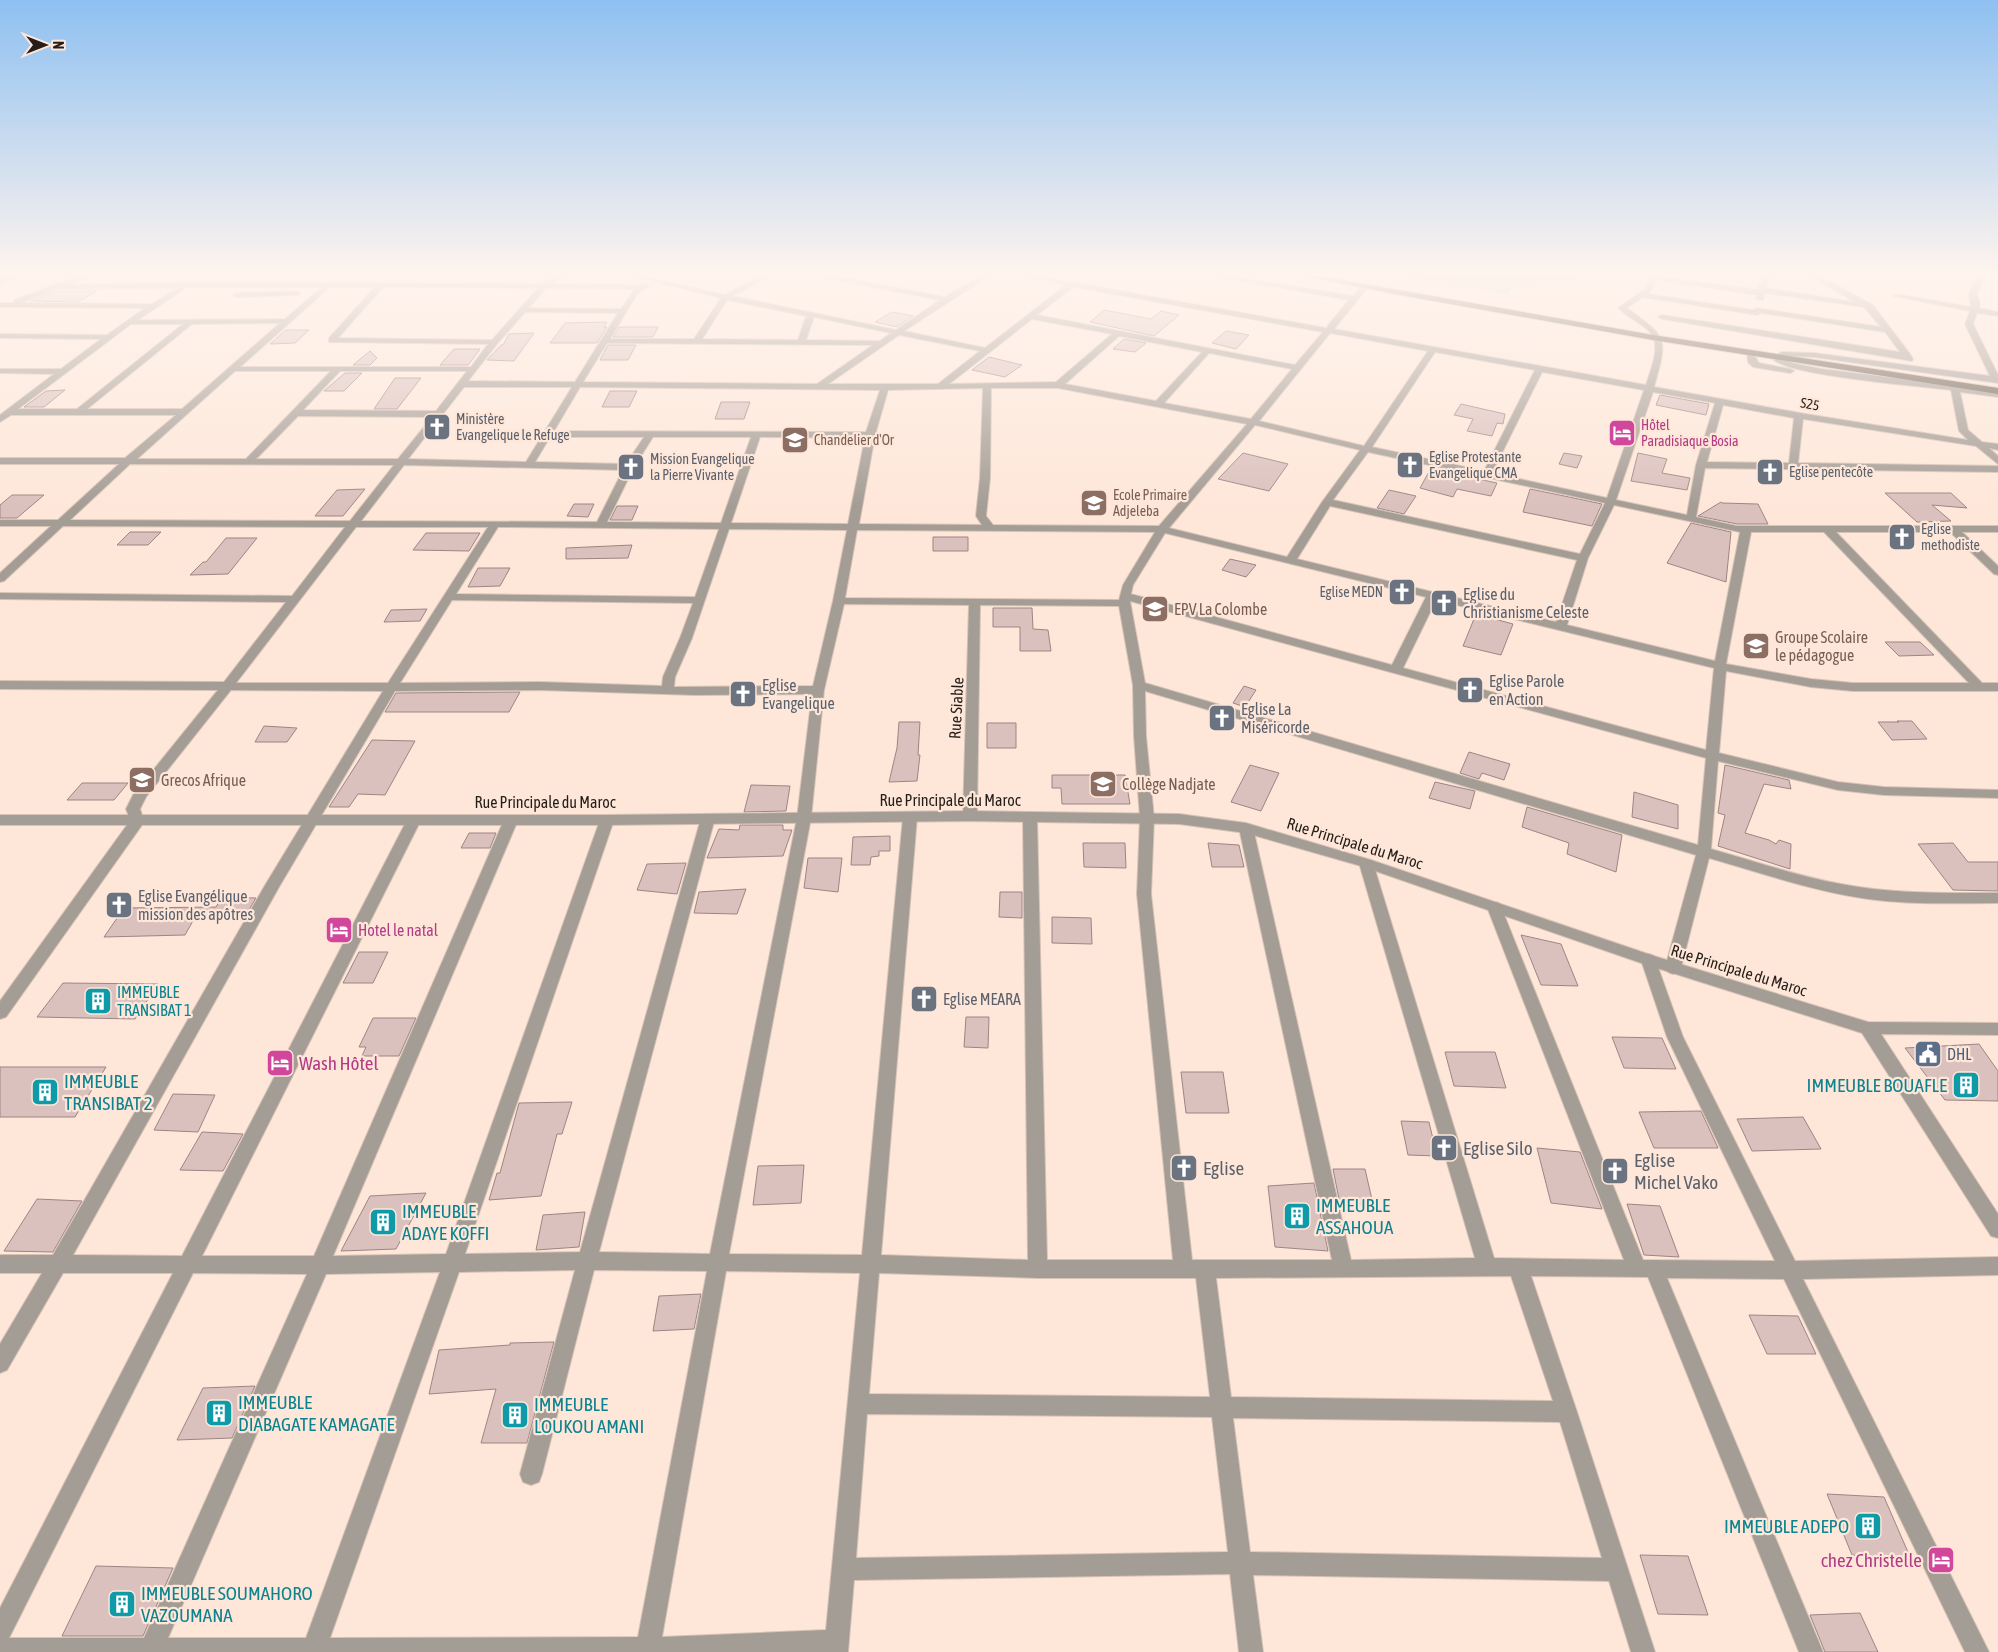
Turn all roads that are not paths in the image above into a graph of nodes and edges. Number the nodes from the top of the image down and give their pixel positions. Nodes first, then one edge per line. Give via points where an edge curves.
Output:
1 (87, 353) edge
2 (152, 353) edge
3 (251, 353) edge
4 (485, 353) edge
5 (599, 353) edge
6 (867, 353) edge
7 (981, 353) edge
8 (1095, 353) edge
9 (1205, 353) edge
10 (1223, 353) edge
11 (1310, 353) edge
12 (1430, 353) edge
13 (1456, 353) edge
14 (1659, 353) edge
15 (1738, 353) edge
16 (1761, 353) edge
17 (1889, 353) edge
18 (1905, 353) edge
19 (1983, 353) edge
20 (1750, 355) junction
21 (1907, 356) junction
22 (1780, 357) junction
23 (1297, 368) junction
24 (1540, 368) junction
25 (232, 369) junction
26 (338, 369) junction
27 (472, 369) junction
28 (1916, 370) junction
29 (0, 371) edge
30 (62, 372) junction
31 (1822, 373) junction
32 (1997, 382) edge
33 (462, 384) junction
34 (579, 385) junction
35 (820, 385) junction
36 (1058, 385) junction
37 (941, 386) junction
38 (986, 386) junction
39 (885, 387) junction
40 (1650, 388) junction
41 (1955, 391) junction
42 (1998, 392) edge
43 (1720, 401) junction
44 (1160, 403) junction
45 (80, 411) junction
46 (0, 412) edge
47 (10, 412) junction
48 (183, 412) junction
49 (294, 413) junction
50 (437, 414) junction
51 (1799, 416) junction
52 (0, 419) edge
53 (1253, 422) junction
54 (548, 434) junction
55 (650, 434) junction
56 (870, 435) junction
57 (756, 436) junction
58 (1976, 444) junction
59 (1998, 447) edge
60 (1366, 450) junction
61 (0, 461) edge
62 (1998, 461) edge
63 (127, 462) junction
64 (249, 462) junction
65 (399, 462) junction
66 (529, 464) junction
67 (1701, 465) junction
68 (629, 467) junction
69 (1793, 467) junction
70 (1998, 469) edge
71 (1487, 474) junction
72 (1611, 501) junction
73 (1326, 502) junction
74 (1691, 518) junction
75 (0, 523) edge
76 (63, 523) junction
77 (352, 524) junction
78 (495, 524) junction
79 (600, 524) junction
80 (725, 526) junction
81 (853, 527) junction
82 (990, 528) junction
83 (1162, 529) junction
84 (1953, 529) junction
85 (1998, 529) edge
86 (1746, 530) junction
87 (1828, 530) junction
88 (1583, 558) junction
89 (1290, 560) junction
90 (1998, 572) edge
91 (0, 579) edge
92 (1434, 595) junction
93 (0, 596) edge
94 (448, 598) junction
95 (294, 599) junction
96 (699, 600) junction
97 (1125, 600) junction
98 (839, 601) junction
99 (975, 601) junction
100 (1561, 626) junction
101 (1720, 666) junction
102 (1396, 669) junction
103 (0, 685) edge
104 (228, 685) junction
105 (1139, 685) junction
106 (390, 687) junction
107 (1979, 687) junction
108 (1998, 687) edge
109 (667, 690) junction
110 (818, 690) junction
111 (1711, 755) junction
112 (1998, 794) edge
113 (970, 816) junction
114 (910, 817) junction
115 (1030, 817) junction
116 (708, 818) junction
117 (804, 818) junction
118 (1147, 818) junction
119 (0, 820) edge
120 (310, 820) junction
121 (414, 820) junction
122 (510, 820) junction
123 (607, 820) junction
124 (137, 821) junction
125 (1246, 828) junction
126 (1704, 852) junction
127 (1366, 864) junction
128 (1998, 898) edge
129 (1494, 907) junction
130 (1649, 960) junction
131 (1673, 968) junction
132 (0, 1013) edge
133 (1868, 1028) junction
134 (1998, 1029) edge
135 (1998, 1230) edge
136 (587, 1261) junction
137 (453, 1262) junction
138 (718, 1262) junction
139 (60, 1263) junction
140 (0, 1264) edge
141 (188, 1264) junction
142 (872, 1264) junction
143 (320, 1265) junction
144 (1998, 1266) edge
145 (1487, 1267) junction
146 (1518, 1267) junction
147 (1183, 1268) junction
148 (1645, 1268) junction
149 (1038, 1269) junction
150 (1205, 1269) junction
151 (1343, 1270) junction
152 (1790, 1270) junction
153 (0, 1363) edge
154 (857, 1404) junction
155 (1220, 1406) junction
156 (1567, 1412) junction
157 (531, 1474) dead end
158 (1241, 1563) junction
159 (844, 1569) junction
160 (1618, 1570) junction
161 (0, 1632) edge
162 (837, 1646) edge
163 (0, 1650) edge
164 (647, 1650) edge
165 (150, 1651) edge
166 (314, 1651) edge
167 (484, 1651) edge
168 (1251, 1652) edge
169 (1643, 1652) edge
170 (1811, 1652) edge
171 (1976, 1652) edge

1 - 30 street
2 - 45 street
3 - 25 street
4 - 27 street
5 - 34 street
6 - 35 street
7 - 37 street
8 - 36 street
9 - 44 street
10 - 23 street
11 - 23 street
12 - 60 street
13 - 24 street, S25
14 - 40 street
15 - 20 main road
16 - 22 main road
17 - 21 street
18 - 21 street
19 - 32 street
20 - 22 main road
20 - 31 street via 1756,365
21 - 28 street
22 - 28 street via 1814,355
22 - 31 street via 1796,366
22 - 32 main road
22 - 42 main road
23 - 53 street
24 - 40 street, S25
24 - 71 street
25 - 26 street
25 - 48 street
26 - 27 street
26 - 49 street
27 - 33 street
28 - 32 street
29 - 30 street
30 - 47 street
31 - 41 street
33 - 34 street
33 - 50 street
34 - 35 street
34 - 54 street
35 - 39 street
36 - 38 street
36 - 44 street
37 - 38 street
37 - 39 street
38 - 82 street via 986,478 982,516
39 - 56 street
40 - 43 street, S25
40 - 72 street
41 - 42 street
41 - 58 street via 1964,431
43 - 51 street, S25
43 - 67 street
44 - 53 street
45 - 47 street
45 - 48 street
46 - 47 street
47 - 52 street
48 - 63 street
49 - 50 street
49 - 64 street
50 - 65 street
51 - 58 street, S25
51 - 69 street
53 - 60 street
53 - 83 street
54 - 55 street
54 - 66 street
55 - 57 street
55 - 68 street
56 - 57 street
56 - 81 street
57 - 80 street
58 - 59 street, S25
58 - 62 street
60 - 71 street
60 - 73 street
61 - 63 street
63 - 64 street
63 - 76 street
64 - 65 street
65 - 66 street
65 - 77 street
66 - 68 street
67 - 69 street
67 - 74 street
68 - 79 street
69 - 70 street
71 - 72 street
72 - 74 street
72 - 88 street
73 - 88 street
73 - 89 street
74 - 86 street
75 - 76 street
76 - 77 street
76 - 91 street
77 - 78 street
77 - 95 street
78 - 79 street
78 - 94 street
79 - 80 street
80 - 81 street
80 - 96 street
81 - 82 street
81 - 98 street
82 - 83 street
83 - 89 street
83 - 97 street via 1133,575
84 - 85 street
84 - 87 street
84 - 90 street
86 - 87 street
86 - 101 street
87 - 107 street
88 - 100 street
89 - 92 street
92 - 100 street
92 - 102 street
93 - 95 street
94 - 96 street
94 - 106 street
95 - 104 street
96 - 109 street via 669,676
97 - 99 street
97 - 102 street
97 - 105 street
98 - 99 street
98 - 110 street
99 - 113 street, Rue Siable
100 - 101 street
101 - 107 street via 1853,688
101 - 111 street
102 - 111 street
103 - 104 street
104 - 106 street
104 - 124 street via 135,802 133,809
105 - 118 street
105 - 126 street
106 - 109 street via 540,686
106 - 120 street
107 - 108 street
109 - 110 street
110 - 117 street
111 - 112 street via 1838,786 1884,791
111 - 126 street
113 - 114 street, Rue Principale du Maroc
113 - 115 street, Rue Principale du Maroc
114 - 117 street, Rue Principale du Maroc
114 - 142 street
115 - 118 street, Rue Principale du Maroc
115 - 149 street
116 - 117 street, Rue Principale du Maroc
116 - 123 street, Rue Principale du Maroc
116 - 136 street
117 - 138 street
118 - 125 street, Rue Principale du Maroc
118 - 147 street via 1144,894
119 - 124 street, Rue Principale du Maroc
120 - 121 street, Rue Principale du Maroc
120 - 124 street, Rue Principale du Maroc
120 - 139 street
121 - 122 street, Rue Principale du Maroc
121 - 141 street
122 - 123 street, Rue Principale du Maroc
122 - 143 street
123 - 137 street
124 - 132 street
125 - 127 street, Rue Principale du Maroc
125 - 151 street
126 - 128 street via 1839,889 1870,894
126 - 131 street
127 - 129 street, Rue Principale du Maroc
127 - 145 street
129 - 130 street, Rue Principale du Maroc
129 - 148 street
130 - 131 street, Rue Principale du Maroc
130 - 152 street via 1675,1037
131 - 133 street, Rue Principale du Maroc
133 - 134 street, Rue Principale du Maroc
133 - 135 street
136 - 137 street
136 - 138 street
136 - 157 street
137 - 143 street
137 - 166 street
138 - 142 street
138 - 164 street
139 - 140 street
139 - 141 street
139 - 153 street
141 - 143 street
141 - 161 street
142 - 149 street
142 - 154 street
143 - 165 street
144 - 152 street
145 - 146 street
145 - 151 street
146 - 148 street
146 - 156 street
147 - 149 street
147 - 150 street
148 - 152 street
148 - 170 street
150 - 151 street
150 - 155 street
152 - 171 street
154 - 155 street
154 - 159 street
155 - 156 street
155 - 158 street
156 - 160 street
158 - 159 street
158 - 160 street
158 - 168 street
159 - 162 street
160 - 169 street
162 - 164 street
163 - 165 street
164 - 167 street
165 - 166 street
166 - 167 street

